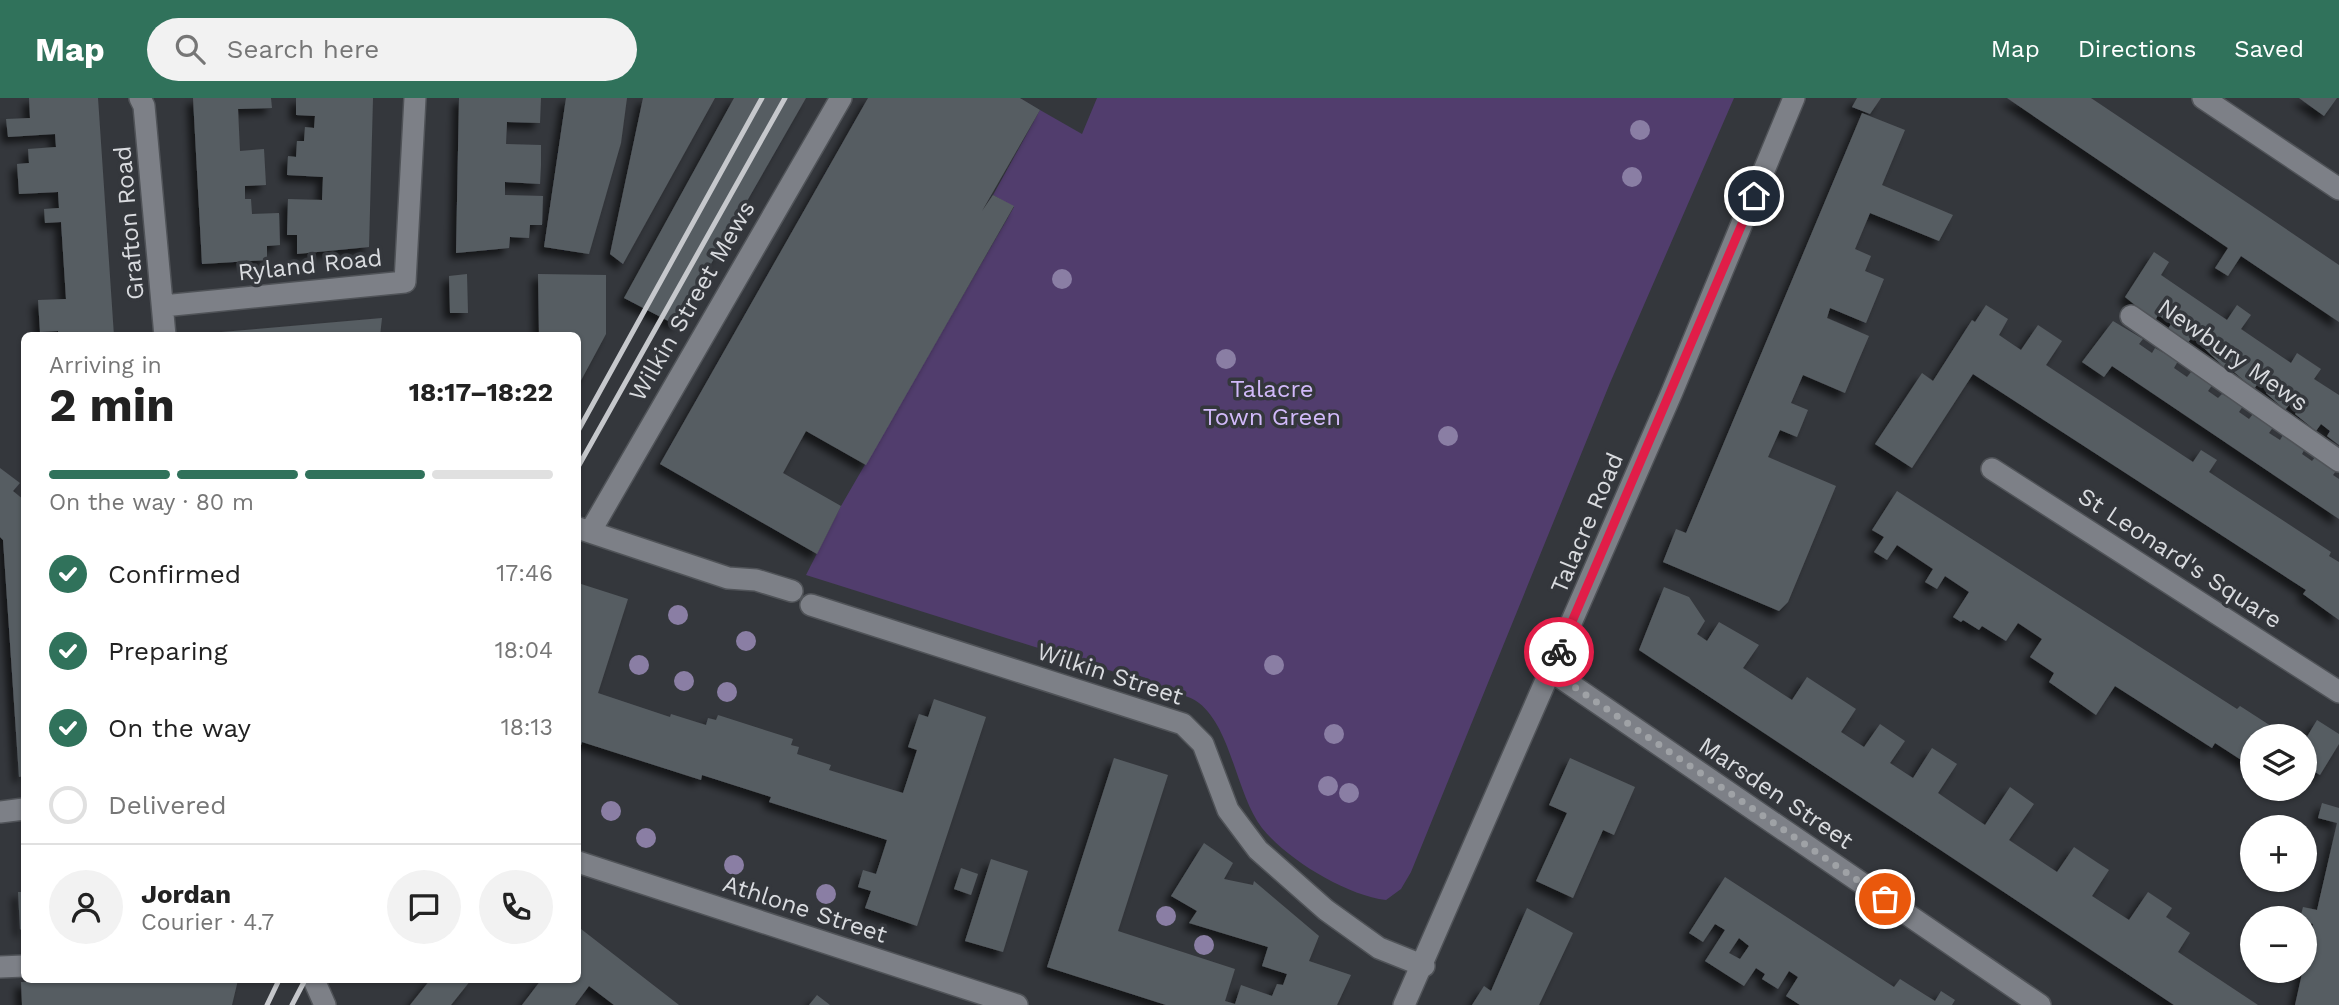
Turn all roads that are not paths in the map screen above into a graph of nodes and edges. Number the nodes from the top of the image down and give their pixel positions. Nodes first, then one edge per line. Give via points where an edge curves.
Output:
1 (415, 98) edge
2 (841, 98) edge
3 (1794, 98) edge
4 (2203, 98) edge
5 (144, 101) edge
6 (2339, 189) edge
7 (163, 306) junction
8 (2131, 316) dead end
9 (165, 332) edge
10 (2339, 461) edge
11 (1992, 469) dead end
12 (584, 530) edge
13 (792, 591) dead end
14 (811, 605) dead end
15 (1551, 671) junction
16 (2339, 692) edge
17 (21, 809) edge
18 (0, 812) edge
19 (581, 863) edge
20 (21, 966) edge
21 (1424, 966) junction
22 (0, 967) edge
23 (315, 983) edge
24 (325, 1005) edge
25 (1017, 1005) edge
26 (1404, 1005) edge
27 (2040, 1005) edge

1 - 7 street, Ryland Road via 405,282
2 - 12 street, Wilkin Street Mews
3 - 15 street, Talacre Road
4 - 6 street
5 - 7 street, Grafton Road
7 - 9 street, Grafton Road
8 - 10 street, Newbury Mews
11 - 16 street, St Leonard's Square
12 - 13 street via 728,578 757,580
14 - 21 street, Wilkin Street via 1183,724 1203,744 1228,810 1258,850 1379,948
15 - 21 street, Talacre Road
15 - 27 street, Marsden Street
17 - 18 street
19 - 25 street, Athlone Street
20 - 22 street
21 - 26 street, Talacre Road
23 - 24 street

